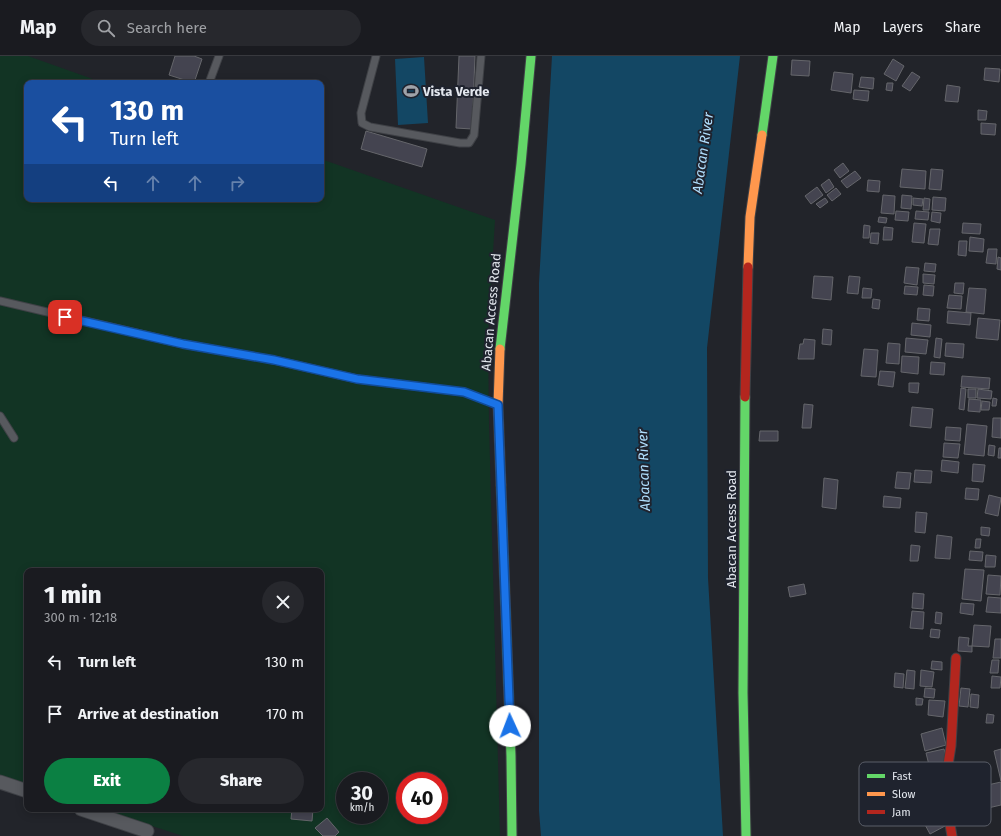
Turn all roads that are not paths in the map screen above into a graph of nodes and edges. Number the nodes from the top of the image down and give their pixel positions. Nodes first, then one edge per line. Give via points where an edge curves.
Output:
1 (219, 56) edge
2 (376, 56) edge
3 (480, 56) edge
4 (531, 56) edge
5 (773, 56) edge
6 (210, 80) edge
7 (0, 301) edge
8 (498, 405) junction
9 (0, 416) edge
10 (14, 438) dead end
11 (956, 658) dead end
12 (948, 762) edge
13 (0, 782) edge
14 (24, 790) edge
15 (90, 812) edge
16 (950, 826) edge
17 (147, 831) dead end
18 (512, 836) edge
19 (746, 836) edge
20 (952, 836) edge

1 - 6 lane
2 - 3 lane via 361,113 362,123 370,127 469,143 474,136
4 - 8 street, Abacan Access Road via 500,338
5 - 19 street, Abacan Access Road via 750,217 745,366 742,693
7 - 8 lane via 183,344 274,360 357,379 464,392
8 - 18 street, Abacan Access Road
9 - 10 lane
11 - 12 street
13 - 14 street
15 - 17 street
16 - 20 street

